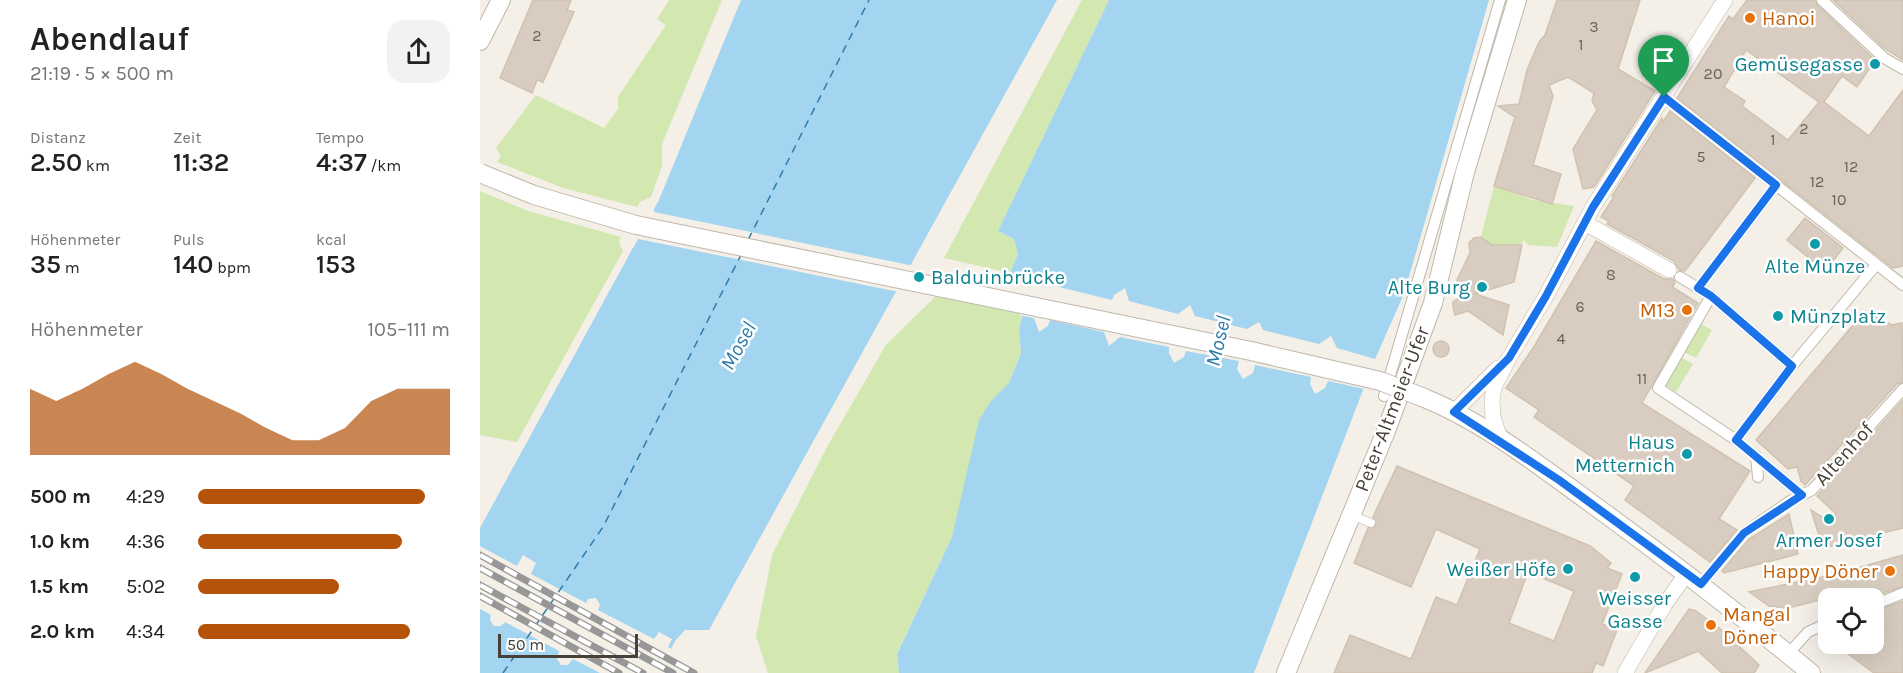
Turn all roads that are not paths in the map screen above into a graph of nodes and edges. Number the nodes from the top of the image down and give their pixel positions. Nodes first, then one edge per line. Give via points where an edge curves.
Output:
1 (500, 0) edge
2 (1500, 0) edge
3 (1517, 0) edge
4 (1725, 0) edge
5 (1822, 0) edge
6 (482, 33) edge
7 (1903, 69) edge
8 (1664, 97) junction
9 (480, 173) edge
10 (1776, 185) junction
11 (1585, 223) junction
12 (1876, 265) junction
13 (1674, 274) joint
14 (1903, 285) edge
15 (1698, 288) junction
16 (1711, 296) junction
17 (1509, 358) junction
18 (1792, 366) junction
19 (1903, 389) edge
20 (1384, 396) dead end
21 (1454, 412) junction
22 (1500, 439) junction
23 (1736, 440) junction
24 (1756, 456) junction
25 (1758, 477) dead end
26 (1802, 495) junction
27 (1352, 515) junction
28 (1371, 523) dead end
29 (1694, 579) junction
30 (1903, 593) edge
31 (1884, 602) edge
32 (1818, 628) edge
33 (1788, 654) junction
34 (1286, 673) edge
35 (1625, 673) edge
36 (1811, 673) edge

1 - 6 street
2 - 20 street, Peter-Altmeier-Ufer
3 - 27 street, Peter-Altmeier-Ufer via 1465,171 1433,303
4 - 8 street
5 - 7 street via 1884,58
8 - 10 street
8 - 11 street
9 - 21 street, bridge via 534,195 636,225 1251,351 1380,381
10 - 12 street via 1848,237
10 - 15 street
11 - 13 street
11 - 17 street
12 - 14 street
12 - 18 street
13 - 15 street
15 - 16 street
16 - 18 street via 1744,317
16 - 23 street via 1658,388
17 - 21 street
17 - 22 street via 1494,387 1492,400
18 - 23 street
19 - 26 street, Altenhof via 1812,490
21 - 22 street
22 - 29 street
23 - 24 street
24 - 25 street
24 - 26 street
26 - 29 street, Altenhof via 1744,533
27 - 28 lane
27 - 34 street, Peter-Altmeier-Ufer
29 - 33 street
29 - 35 street via 1665,604
30 - 31 street
32 - 33 street via 1808,632
33 - 36 street

